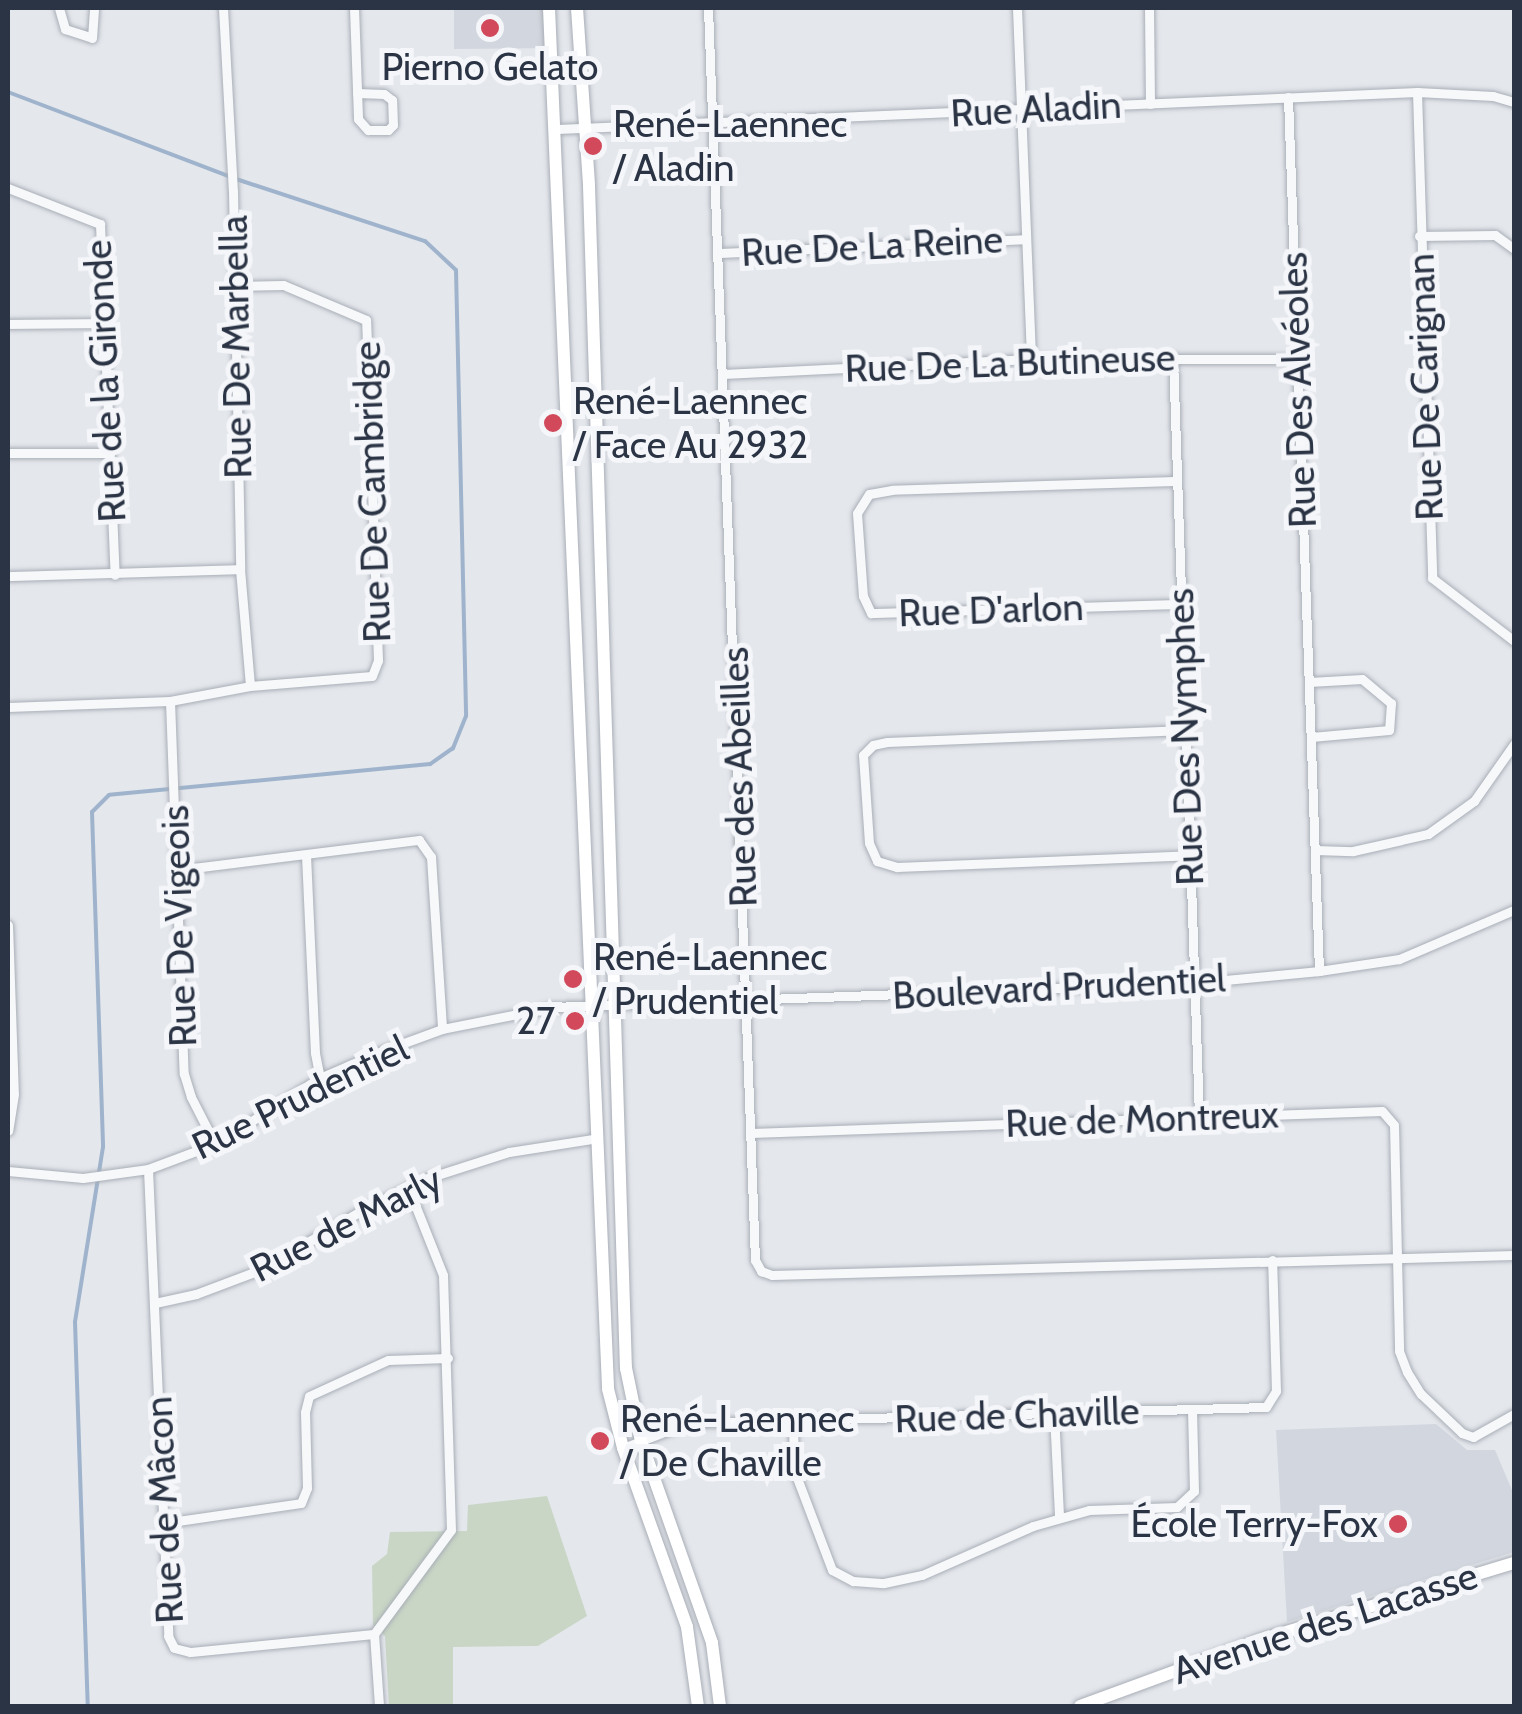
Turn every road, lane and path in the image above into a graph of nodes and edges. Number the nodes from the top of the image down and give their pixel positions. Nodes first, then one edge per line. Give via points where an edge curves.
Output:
1 (59, 8) edge
2 (94, 8) edge
3 (223, 8) edge
4 (354, 8) edge
5 (549, 8) edge
6 (578, 8) edge
7 (708, 8) edge
8 (1017, 8) edge
9 (1149, 8) edge
10 (357, 92) junction
11 (1417, 92) junction
12 (1288, 98) junction
13 (1514, 102) edge
14 (1150, 104) junction
15 (1022, 110) junction
16 (714, 123) junction
17 (557, 129) junction
18 (582, 129) junction
19 (8, 188) edge
20 (1419, 236) junction
21 (1024, 240) junction
22 (1514, 249) edge
23 (720, 253) junction
24 (233, 286) junction
25 (8, 324) edge
26 (104, 324) junction
27 (1173, 357) junction
28 (1031, 358) junction
29 (1297, 359) junction
30 (723, 374) junction
31 (8, 453) edge
32 (110, 453) junction
33 (1174, 481) junction
34 (240, 569) junction
35 (115, 575) junction
36 (8, 576) edge
37 (1181, 604) junction
38 (1514, 642) edge
39 (1309, 682) junction
40 (250, 686) junction
41 (170, 700) junction
42 (8, 706) edge
43 (1186, 730) junction
44 (1311, 737) junction
45 (1514, 744) edge
46 (1314, 850) junction
47 (306, 855) junction
48 (1190, 855) junction
49 (177, 870) junction
50 (1514, 910) edge
51 (8, 925) edge
52 (1319, 971) junction
53 (1194, 983) junction
54 (748, 1001) junction
55 (611, 1003) junction
56 (593, 1004) junction
57 (442, 1029) junction
58 (320, 1078) junction
59 (1199, 1116) junction
60 (8, 1130) edge
61 (752, 1132) junction
62 (598, 1138) junction
63 (215, 1144) junction
64 (148, 1168) junction
65 (8, 1171) edge
66 (408, 1187) junction
67 (1514, 1255) edge
68 (1398, 1258) junction
69 (1272, 1260) junction
70 (155, 1303) junction
71 (448, 1358) junction
72 (1192, 1410) junction
73 (1054, 1413) junction
74 (1514, 1414) edge
75 (793, 1421) junction
76 (642, 1441) junction
77 (623, 1448) junction
78 (1059, 1518) junction
79 (164, 1523) junction
80 (1514, 1563) edge
81 (374, 1634) junction
82 (379, 1706) edge
83 (698, 1706) edge
84 (720, 1706) edge
85 (1080, 1706) edge

1 - 2 street via 65,28 92,38
3 - 24 street, Rue De Marbella
4 - 10 street
5 - 17 street
6 - 18 street
7 - 16 street, Rue des Abeilles
8 - 15 street
9 - 14 street
10 - 10 street via 362,126 388,130 392,100
11 - 12 street, Rue Aladin
11 - 13 street, Rue Aladin
11 - 20 street, Rue De Carignan
12 - 14 street, Rue Aladin
12 - 29 street, Rue Des Alvéoles
14 - 15 street, Rue Aladin
15 - 16 street, Rue Aladin
15 - 21 street
16 - 18 street, Rue Aladin
16 - 23 street, Rue des Abeilles
17 - 18 street, Rue Aladin
17 - 56 street
18 - 55 street
19 - 26 street, Rue de la Gironde via 100,224
20 - 22 street via 1494,235
20 - 38 street, Rue De Carignan via 1432,578
21 - 23 street, Rue De La Reine
21 - 28 street
23 - 30 street, Rue des Abeilles
24 - 34 street, Rue De Marbella
24 - 40 street, Rue De Cambridge via 283,285 366,320 378,660 372,676
25 - 26 street
26 - 32 street, Rue de la Gironde
27 - 28 street, Rue De La Butineuse
27 - 29 street, Rue De La Butineuse
27 - 33 street, Rue Des Nymphes
28 - 30 street, Rue De La Butineuse
29 - 39 street, Rue Des Alvéoles
30 - 54 street, Rue des Abeilles
31 - 32 street
32 - 35 street, Rue de la Gironde
33 - 37 street, Rue Des Nymphes
33 - 37 street, Rue D'arlon via 869,494 858,513 862,596 872,613
34 - 35 street
34 - 40 street, Rue De Marbella
35 - 36 street
37 - 43 street, Rue Des Nymphes
39 - 44 street, Rue Des Alvéoles
39 - 44 street via 1362,679 1391,703 1390,730
40 - 41 street, Rue De Cambridge
41 - 42 street, Rue De Cambridge
41 - 49 street, Rue De Vigeois
43 - 48 street, Rue Des Nymphes
43 - 48 street via 887,742 863,755 869,843 877,860 897,867
44 - 46 street, Rue Des Alvéoles
45 - 46 street via 1474,800 1428,834 1354,851
46 - 52 street, Rue Des Alvéoles
47 - 49 street
47 - 57 street via 420,840 431,857
47 - 58 street
48 - 53 street, Rue Des Nymphes
49 - 63 street, Rue De Vigeois via 184,1074
50 - 52 street, Boulevard Prudentiel via 1399,959
51 - 60 street via 14,1094
52 - 53 street, Boulevard Prudentiel
53 - 54 street, Boulevard Prudentiel
53 - 59 street, Rue Des Nymphes
54 - 55 street, Boulevard Prudentiel
54 - 61 street, Rue des Abeilles
55 - 56 street, Boulevard Prudentiel
55 - 76 street via 626,1368
56 - 57 street, Rue Prudentiel
56 - 62 street
57 - 58 street, Rue Prudentiel
58 - 63 street, Rue Prudentiel
59 - 61 street, Rue de Montreux
59 - 68 street, Rue de Montreux via 1382,1111 1394,1125
61 - 69 street, Rue des Abeilles via 755,1260 761,1272 772,1275
62 - 66 street, Rue de Marly via 510,1152
62 - 77 street via 608,1389
63 - 64 street, Rue Prudentiel
64 - 65 street, Rue Prudentiel via 83,1178
64 - 70 street, Rue de Mâcon
66 - 70 street, Rue de Marly via 260,1270
66 - 71 street via 444,1274
67 - 68 street, Rue des Abeilles
68 - 69 street, Rue des Abeilles
68 - 74 street via 1399,1351 1421,1394 1473,1437
69 - 72 street, Rue de Chaville via 1276,1391 1266,1407
70 - 79 street, Rue de Mâcon
71 - 79 street via 388,1360 309,1396 301,1503
71 - 81 street via 451,1530
72 - 73 street, Rue de Chaville
72 - 78 street via 1194,1491 1177,1507 1089,1510
73 - 75 street, Rue de Chaville
73 - 78 street
75 - 76 street, Rue de Chaville via 687,1423
75 - 78 street via 794,1470 832,1570 842,1577 904,1581
76 - 77 street, Rue de Chaville
76 - 84 street via 706,1622
77 - 83 street via 687,1627
79 - 81 street, Rue de Mâcon via 168,1636 174,1648 190,1652
80 - 85 street, Avenue des Lacasse via 1260,1640
81 - 82 street

